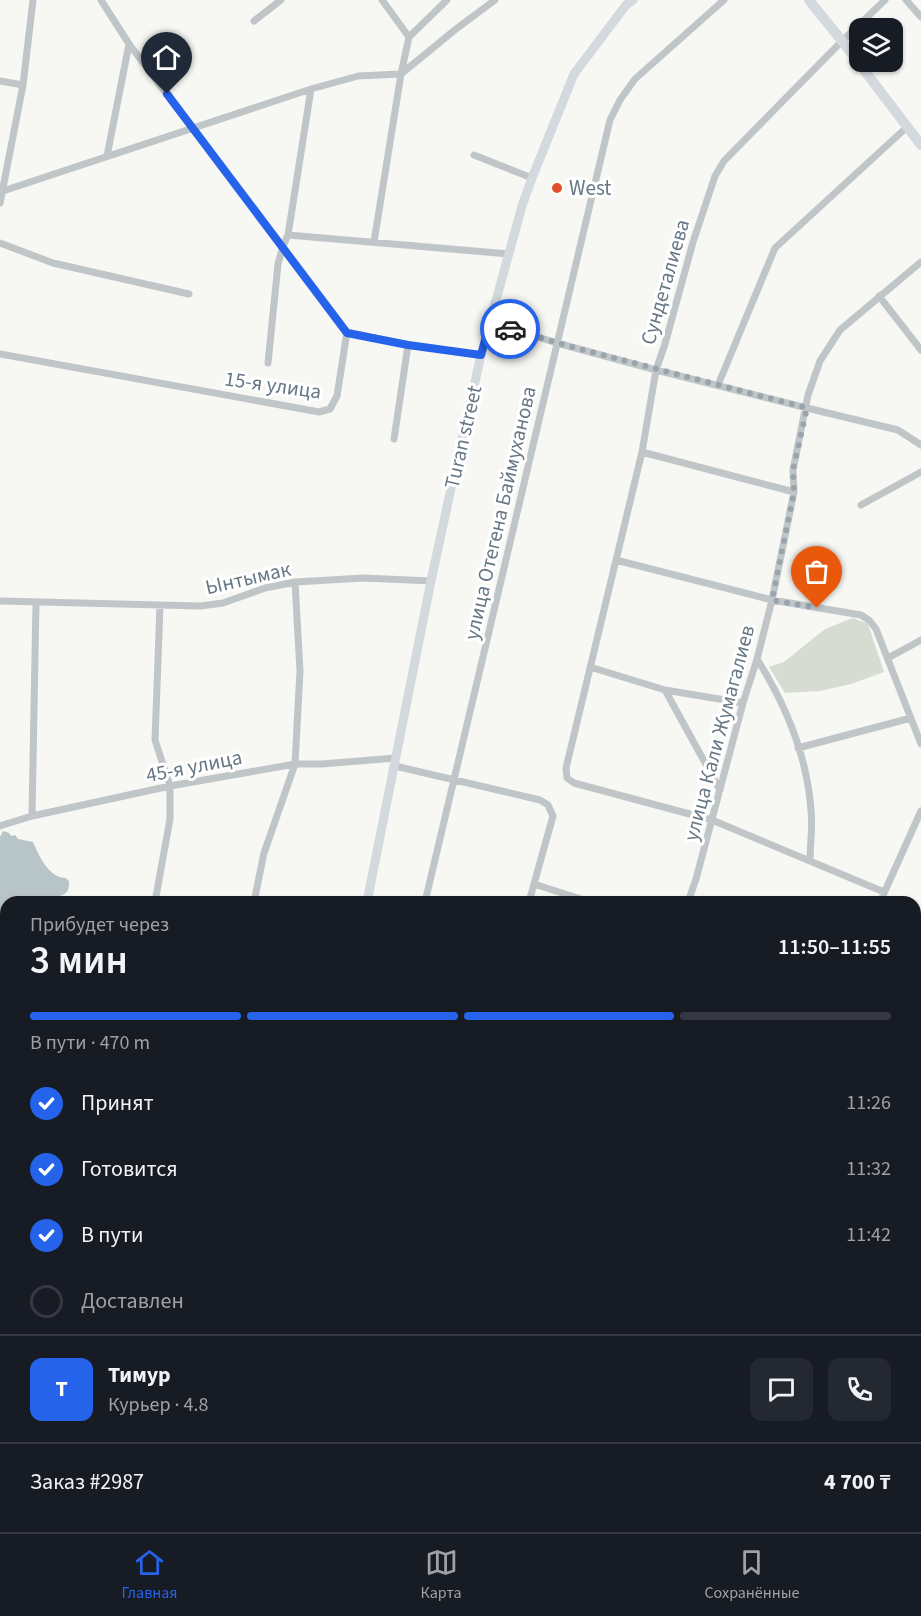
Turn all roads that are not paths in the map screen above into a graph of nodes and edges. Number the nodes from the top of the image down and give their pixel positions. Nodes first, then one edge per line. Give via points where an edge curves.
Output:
1 (33, 0) edge
2 (113, 0) edge
3 (282, 0) edge
4 (382, 0) edge
5 (447, 0) edge
6 (495, 0) edge
7 (633, 0) edge
8 (724, 0) edge
9 (809, 0) edge
10 (885, 0) edge
11 (906, 0) edge
12 (104, 3) edge
13 (921, 17) edge
14 (254, 21) dead end
15 (409, 37) junction
16 (842, 41) junction
17 (129, 44) junction
18 (401, 74) junction
19 (0, 81) edge
20 (23, 85) junction
21 (311, 89) junction
22 (907, 127) junction
23 (192, 128) junction
24 (921, 146) edge
25 (474, 155) dead end
26 (107, 156) junction
27 (532, 178) junction
28 (3, 191) junction
29 (0, 203) edge
30 (288, 235) junction
31 (374, 242) junction
32 (0, 243) edge
33 (283, 246) junction
34 (509, 254) junction
35 (921, 262) edge
36 (189, 294) dead end
37 (879, 296) junction
38 (490, 322) junction
39 (347, 333) junction
40 (557, 343) junction
41 (408, 345) junction
42 (921, 350) edge
43 (0, 354) edge
44 (481, 355) junction
45 (268, 363) dead end
46 (656, 370) junction
47 (718, 385) junction
48 (807, 408) junction
49 (394, 439) dead end
50 (921, 445) edge
51 (642, 452) junction
52 (921, 472) edge
53 (794, 492) junction
54 (861, 505) dead end
55 (616, 560) junction
56 (431, 581) junction
57 (295, 582) junction
58 (772, 600) junction
59 (0, 602) edge
60 (36, 603) junction
61 (160, 605) junction
62 (921, 640) edge
63 (758, 658) junction
64 (888, 658) junction
65 (590, 667) junction
66 (665, 690) junction
67 (743, 703) junction
68 (911, 718) junction
69 (921, 744) edge
70 (798, 748) junction
71 (396, 762) junction
72 (295, 764) junction
73 (455, 780) junction
74 (170, 786) junction
75 (720, 790) junction
76 (921, 811) edge
77 (32, 816) junction
78 (712, 820) junction
79 (0, 826) edge
80 (810, 861) junction
81 (534, 884) junction
82 (885, 892) junction
83 (156, 896) edge
84 (255, 896) edge
85 (369, 896) edge
86 (426, 896) edge
87 (531, 896) edge
88 (571, 896) edge
89 (690, 896) edge
90 (883, 896) edge

1 - 20 street
2 - 12 street
3 - 14 street
4 - 15 street
5 - 15 street
6 - 18 street
7 - 27 street, Turan street via 574,74
8 - 40 street, улица Отегена Баймуханова via 635,79 610,120
9 - 16 main road
10 - 16 street, Сундеталиева
11 - 13 street
12 - 17 street
15 - 18 street
16 - 22 main road
16 - 46 street, Сундеталиева via 724,161 715,176
17 - 23 street
17 - 26 street
18 - 21 street via 358,76
18 - 31 street
19 - 20 street
20 - 28 street
21 - 23 street
21 - 30 street
22 - 24 main road
22 - 47 street via 775,248
23 - 26 street
23 - 33 street
25 - 27 street
26 - 28 street
27 - 34 street, Turan street
28 - 29 street
30 - 31 street
30 - 33 street
31 - 34 street
32 - 36 street via 53,263
33 - 39 street
33 - 45 street
34 - 38 street, Turan street
35 - 37 street, улица Кали Жумагалиев
37 - 42 street
37 - 48 street, улица Кали Жумагалиев via 840,330 820,361
38 - 40 street
38 - 44 street, Turan street
39 - 41 street
39 - 43 street, 15-я улица via 337,396 330,409 319,412
40 - 46 street
40 - 73 street, улица Отегена Баймуханова
41 - 44 street
41 - 49 street
44 - 56 street, Turan street
46 - 47 street
46 - 51 street, Сундеталиева
47 - 48 street
48 - 50 street via 898,430
48 - 53 street, улица Кали Жумагалиев via 793,470
51 - 53 street
51 - 55 street, Сундеталиева
52 - 54 street
53 - 58 street, улица Кали Жумагалиев
55 - 58 street
55 - 65 street, Сундеталиева
56 - 57 street, Ынтымак via 364,578
56 - 71 street, Turan street
57 - 61 street, Ынтымак via 223,603
57 - 72 street via 300,671
58 - 63 street, улица Кали Жумагалиев
58 - 64 street via 861,615 876,629
59 - 60 street, Ынтымак
60 - 61 street, Ынтымак
60 - 77 street
61 - 74 street via 155,740
62 - 64 street
63 - 67 street, улица Кали Жумагалиев
63 - 70 street via 786,710
64 - 68 street
65 - 66 street
65 - 78 street, Сундеталиева via 567,777 574,783
66 - 67 street
66 - 75 street
67 - 75 street, улица Кали Жумагалиев
68 - 69 street
68 - 70 street
70 - 80 street via 806,770 812,811
71 - 72 street, 45-я улица
71 - 73 street
71 - 85 street, Turan street
72 - 74 street, 45-я улица
72 - 84 street via 264,853
73 - 81 street via 548,805 553,816
73 - 86 street, улица Отегена Баймуханова
74 - 77 street, 45-я улица
74 - 83 street via 170,819
75 - 78 street, улица Кали Жумагалиев
76 - 82 street
77 - 79 street, 45-я улица
78 - 80 street
78 - 89 street, улица Кали Жумагалиев
80 - 82 street
81 - 87 street
81 - 88 street
82 - 90 street

